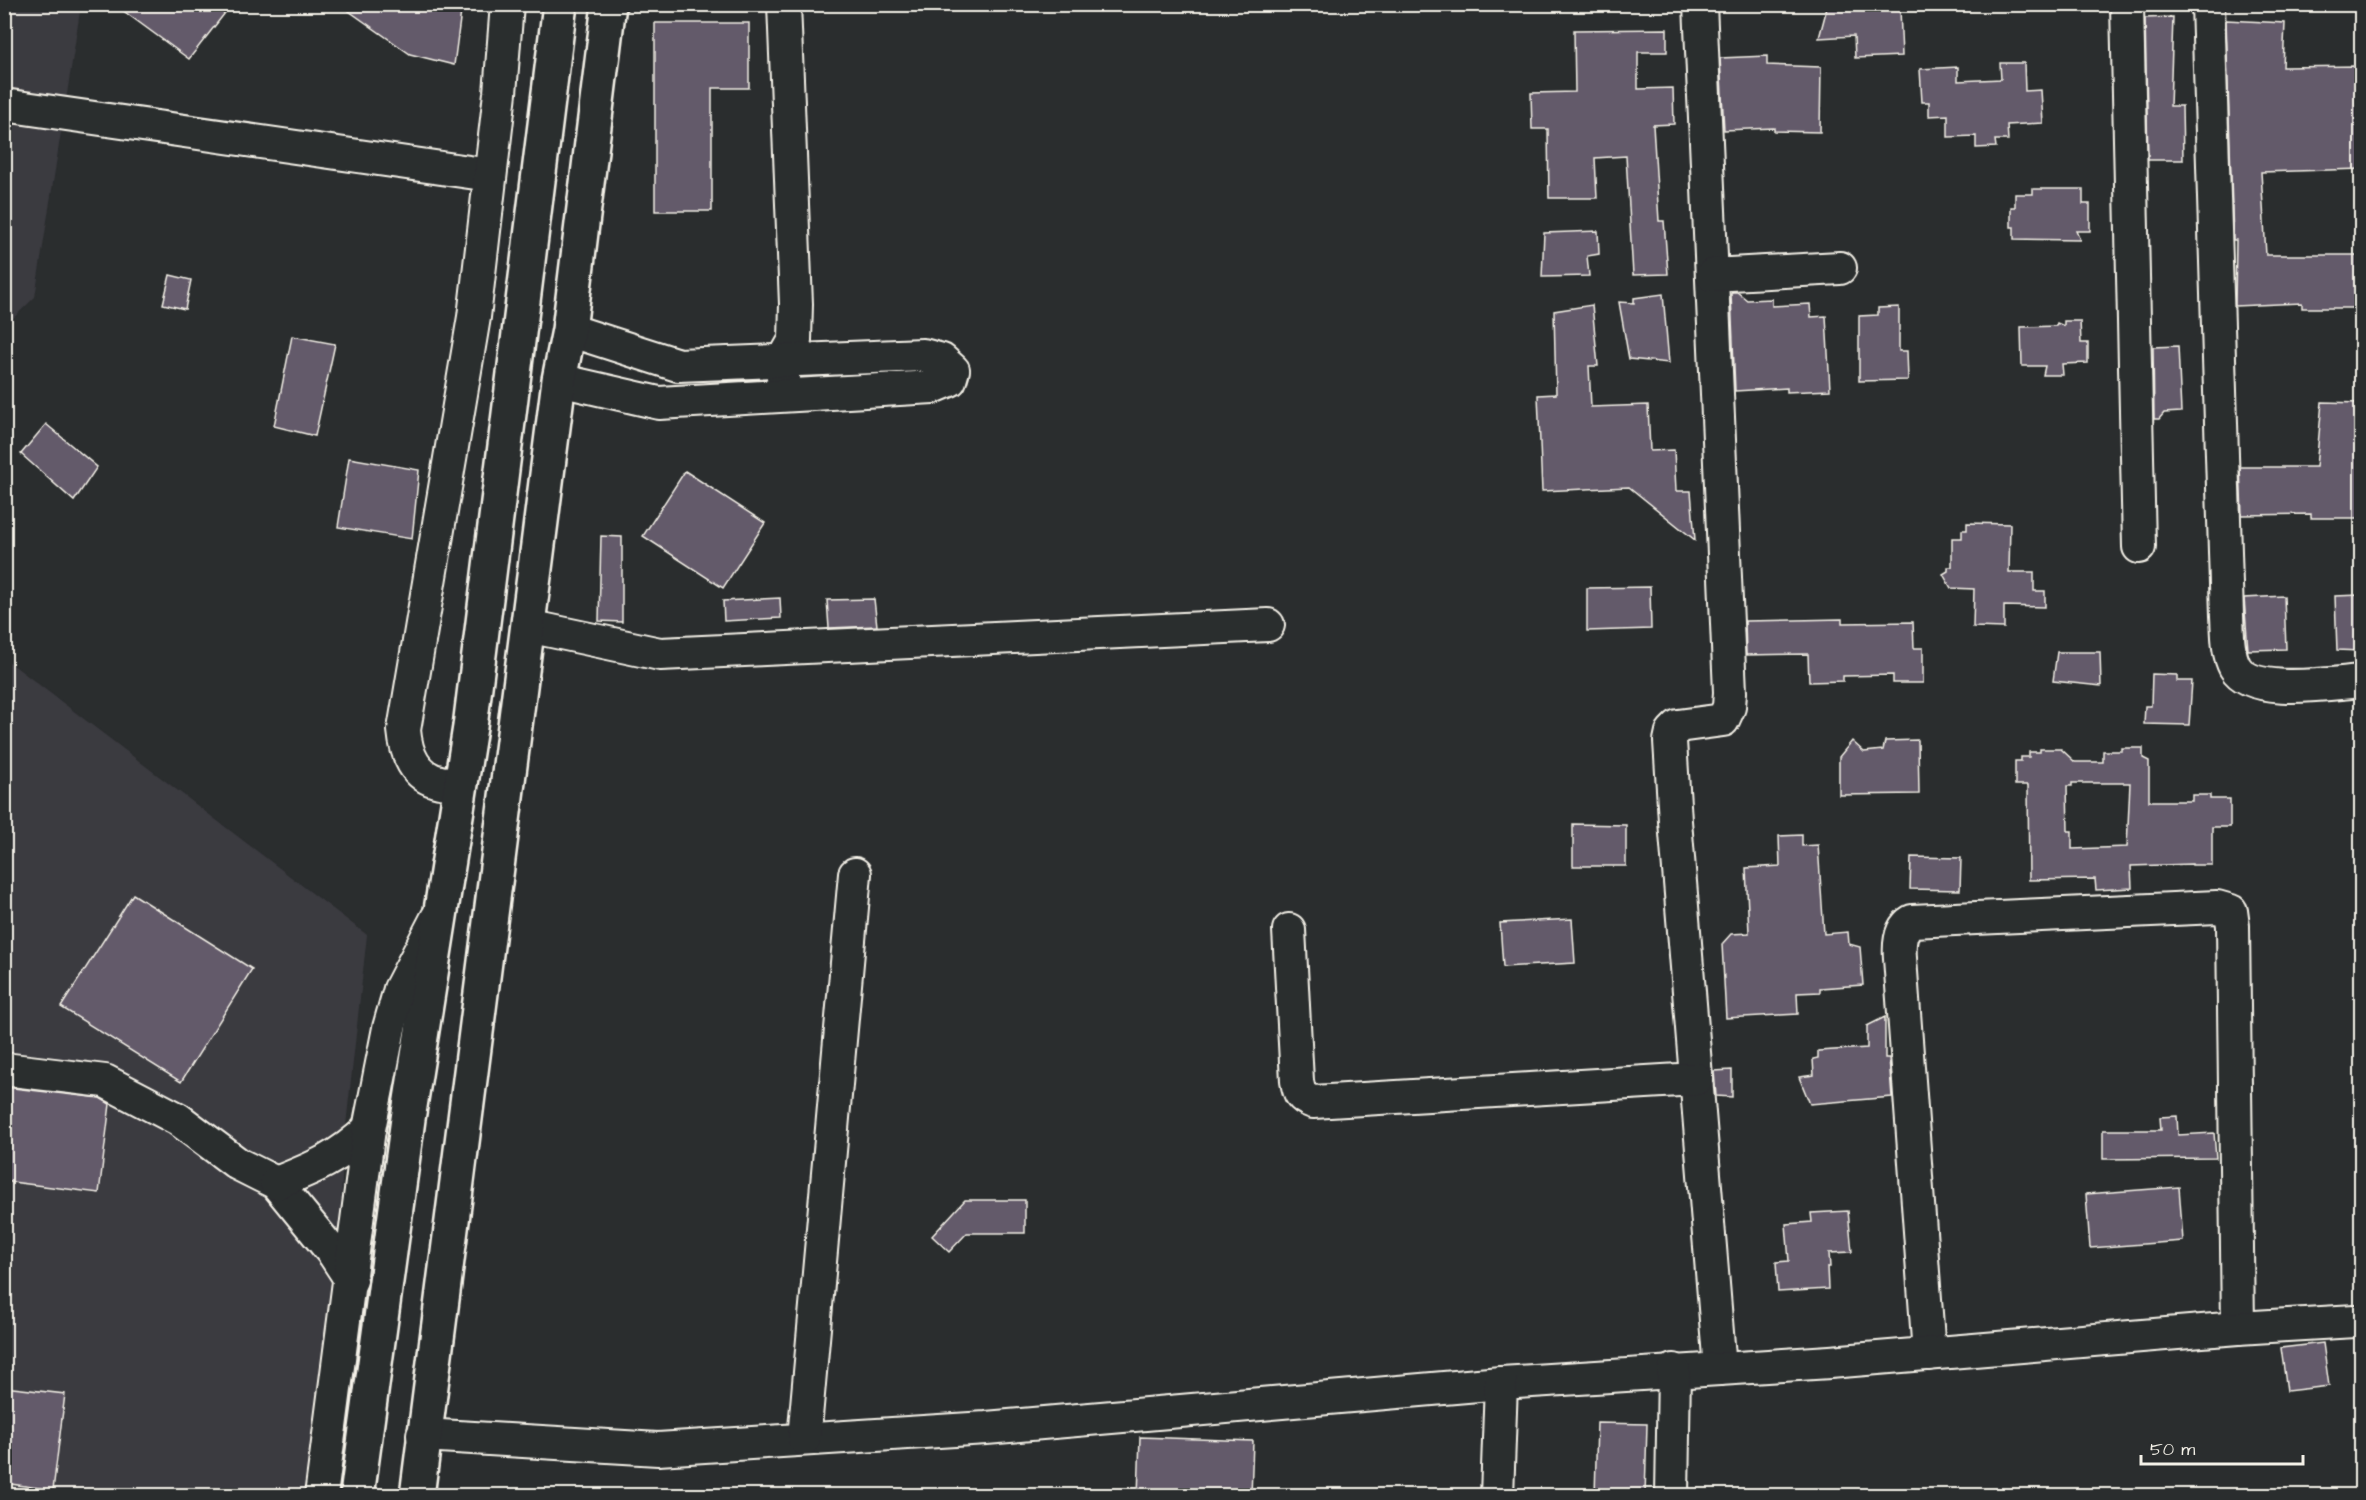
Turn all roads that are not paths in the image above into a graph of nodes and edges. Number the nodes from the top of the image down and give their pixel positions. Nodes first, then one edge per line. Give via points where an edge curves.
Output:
1 (507, 4) edge
2 (561, 4) edge
3 (609, 4) edge
4 (784, 4) edge
5 (1700, 4) edge
6 (2127, 4) edge
7 (2208, 4) edge
8 (4, 105) edge
9 (490, 175) junction
10 (1840, 268) dead end
11 (1712, 275) junction
12 (568, 330) junction
13 (798, 354) junction
14 (678, 365) junction
15 (559, 380) junction
16 (816, 394) junction
17 (783, 396) junction
18 (681, 402) junction
19 (2139, 547) dead end
20 (1268, 625) dead end
21 (528, 626) junction
22 (2361, 681) edge
23 (460, 781) junction
24 (855, 874) dead end
25 (443, 906) junction
26 (1289, 930) dead end
27 (4, 1069) edge
28 (1696, 1079) junction
29 (369, 1129) junction
30 (276, 1183) junction
31 (351, 1280) junction
32 (2355, 1321) dead end
33 (2238, 1328) junction
34 (1929, 1354) junction
35 (1720, 1369) junction
36 (1674, 1370) junction
37 (1501, 1383) junction
38 (423, 1435) junction
39 (804, 1439) junction
40 (321, 1496) edge
41 (357, 1496) edge
42 (417, 1496) edge
43 (1497, 1496) edge
44 (1672, 1496) edge

1 - 9 street
2 - 23 highway
3 - 12 highway
4 - 13 street
5 - 11 street
6 - 19 street
7 - 22 street via 2230,652 2236,669 2258,683 2278,686
8 - 9 street
9 - 23 street via 474,317 404,730 411,763 423,774 441,783
10 - 11 street
11 - 28 street via 1730,707 1723,720 1676,727 1670,741
12 - 14 street
12 - 15 highway
13 - 14 street
13 - 16 street
13 - 16 street via 922,355 942,360 953,370 950,380 933,387
13 - 17 street
14 - 18 street
15 - 18 street via 659,403
15 - 21 highway
16 - 17 street
17 - 18 street
20 - 21 street via 660,654
21 - 38 highway
23 - 25 highway
24 - 39 street
25 - 29 street via 400,989 388,1028
25 - 41 highway via 408,1119
26 - 28 street via 1297,1081 1299,1093 1313,1102
27 - 30 street via 105,1081 178,1119 238,1164
28 - 35 street
29 - 30 street via 327,1162
29 - 31 street
30 - 31 street
31 - 40 street
32 - 33 street
33 - 34 street
33 - 34 street via 2230,911 2217,907 1912,921 1903,931 1900,958
34 - 35 street
35 - 36 street
36 - 37 street
36 - 44 street
37 - 39 street via 986,1428
37 - 43 street
38 - 39 street via 658,1449
38 - 42 highway

